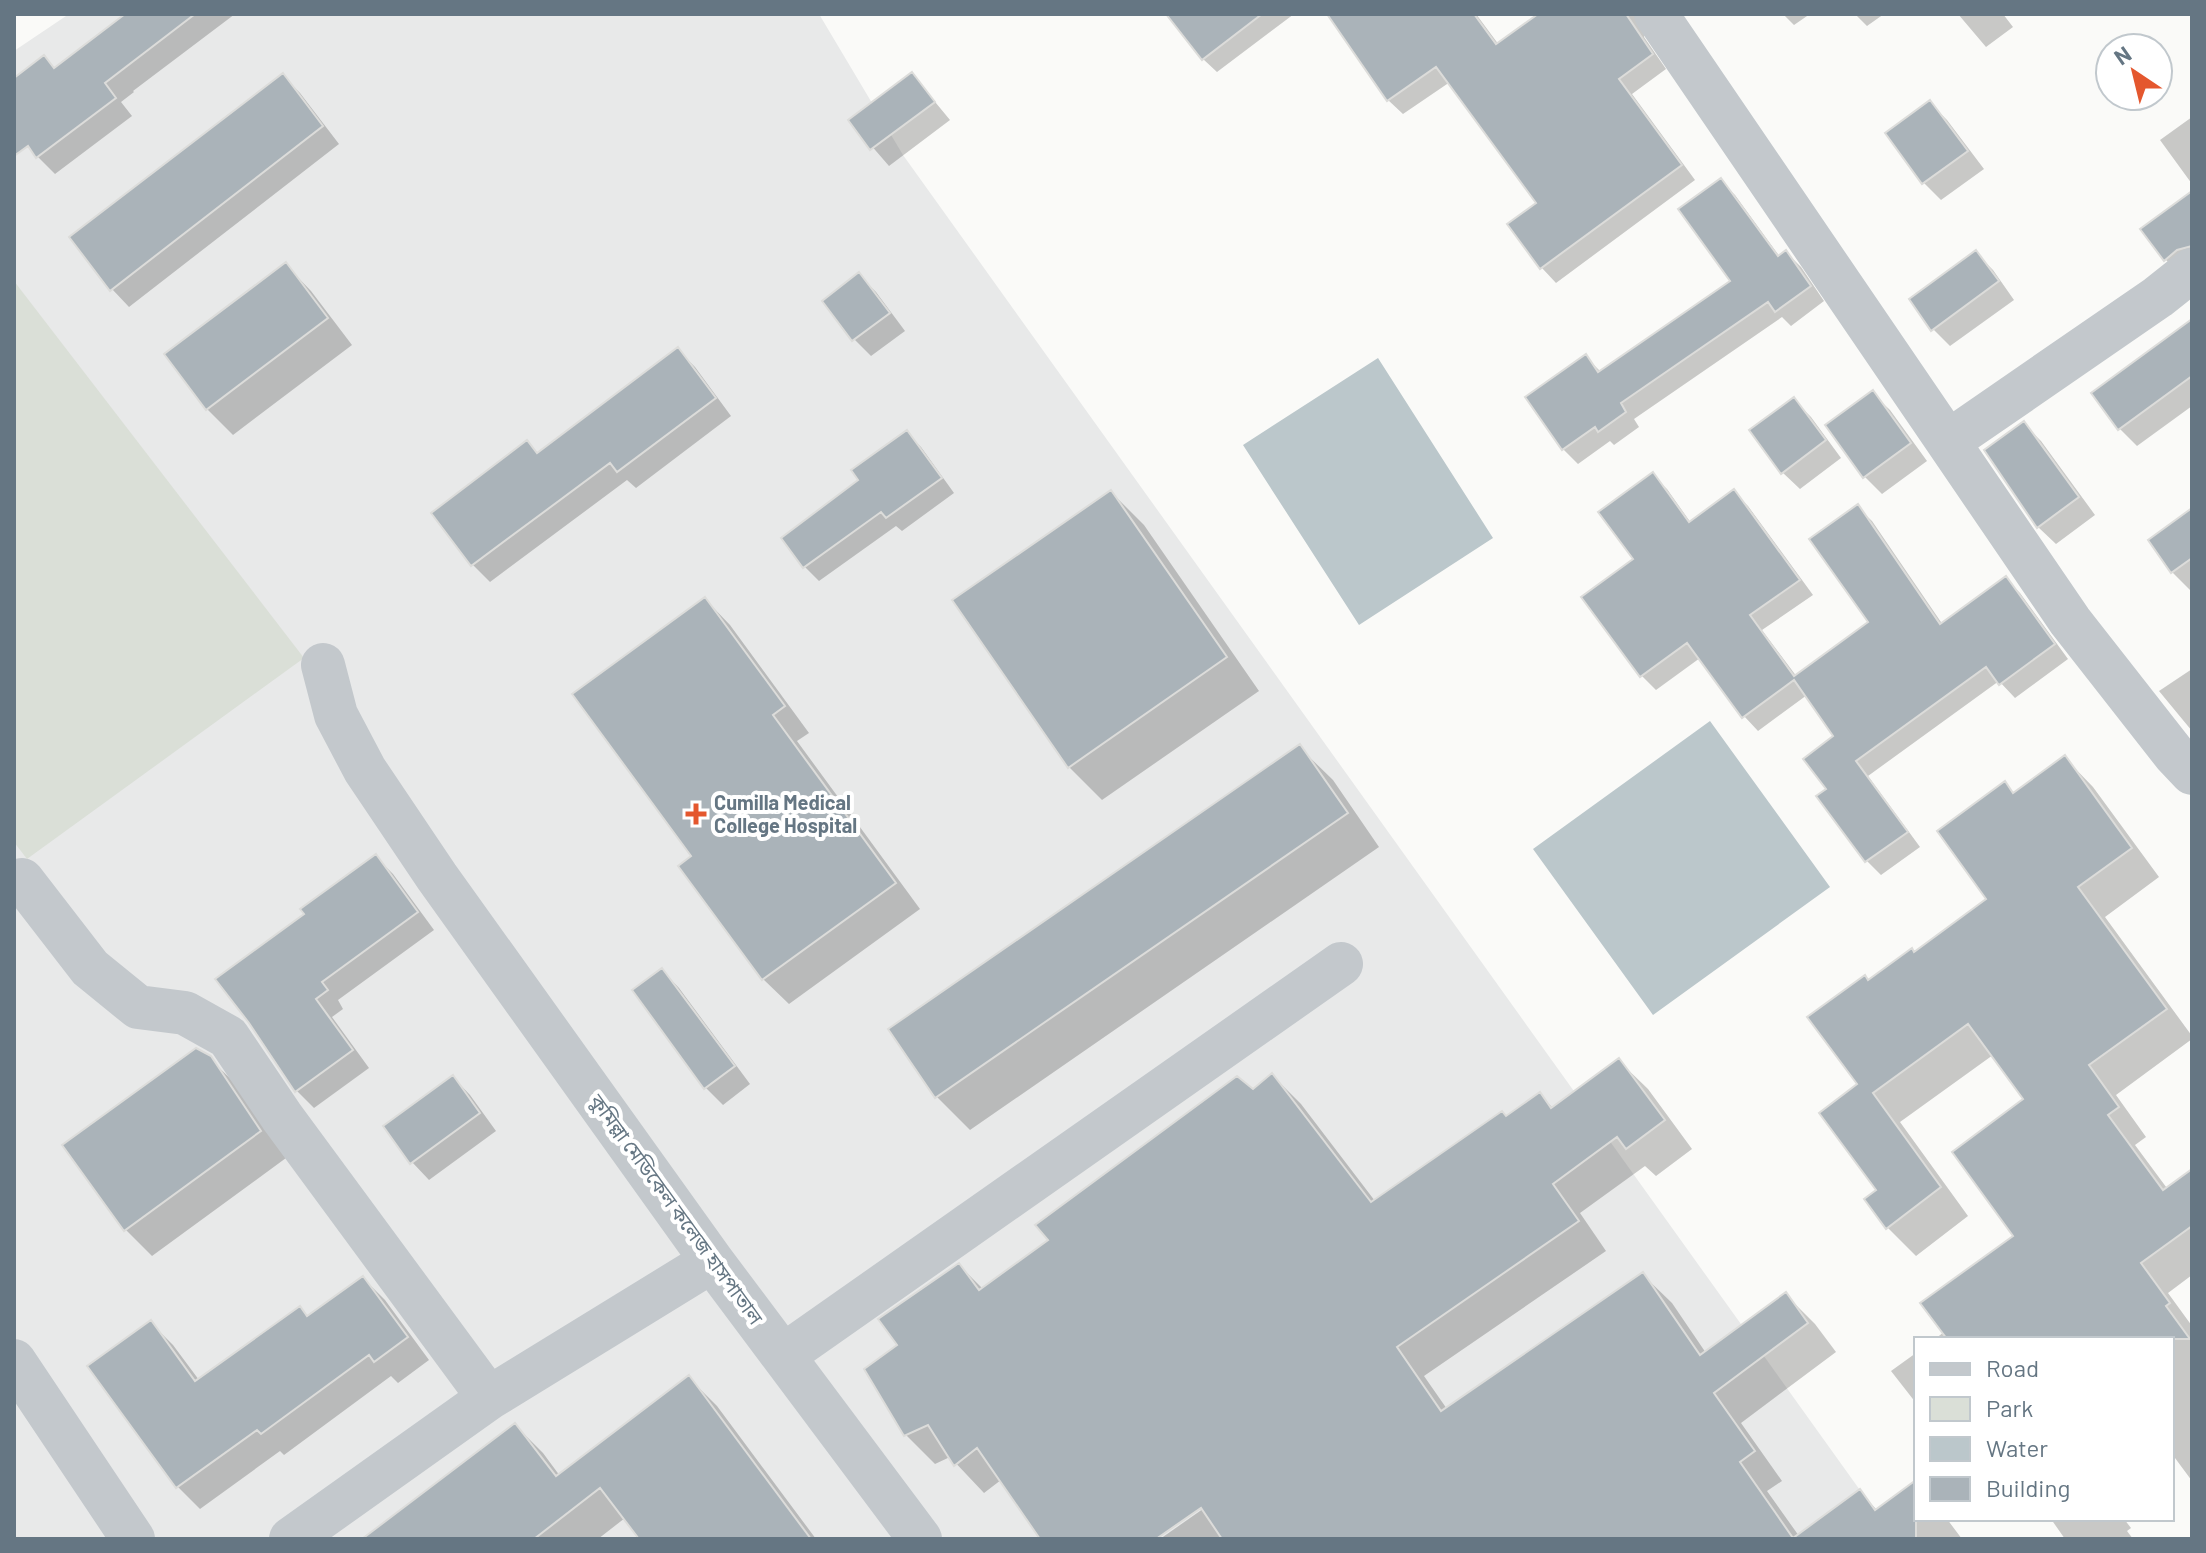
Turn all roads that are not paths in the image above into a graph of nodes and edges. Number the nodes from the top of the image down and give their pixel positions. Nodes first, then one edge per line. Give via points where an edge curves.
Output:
1 (1656, 14) edge
2 (2192, 270) edge
3 (1949, 441) junction
4 (323, 665) dead end
5 (2192, 773) edge
6 (22, 880) dead end
7 (1341, 964) dead end
8 (712, 1261) junction
9 (784, 1355) junction
10 (14, 1361) edge
11 (489, 1398) junction
12 (133, 1539) edge
13 (291, 1539) edge
14 (920, 1539) edge

1 - 3 street
2 - 3 street
3 - 5 street via 2070,621
4 - 8 street, কুমিল্লা মেডিকেল কলেজ হাসপাতাল via 336,715 365,770
6 - 11 street via 90,968 138,1007 185,1013 228,1037
7 - 9 street
8 - 9 street, কুমিল্লা মেডিকেল কলেজ হাসপাতাল
8 - 11 street
9 - 14 street, কুমিল্লা মেডিকেল কলেজ হাসপাতাল
10 - 12 street
11 - 13 street

